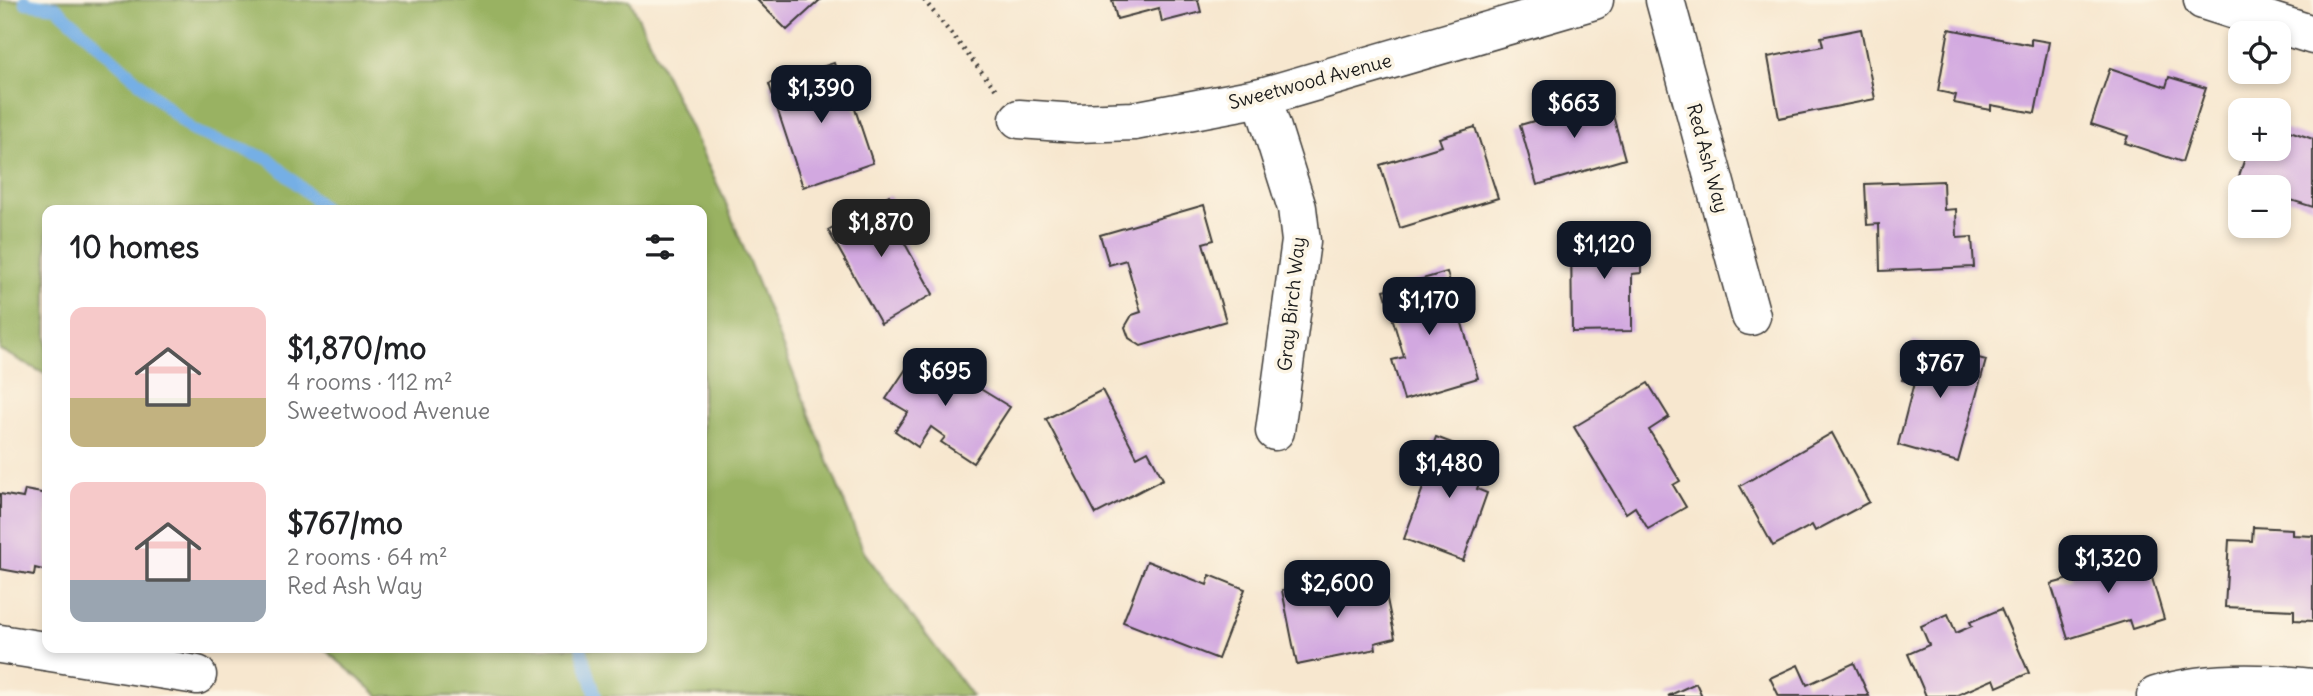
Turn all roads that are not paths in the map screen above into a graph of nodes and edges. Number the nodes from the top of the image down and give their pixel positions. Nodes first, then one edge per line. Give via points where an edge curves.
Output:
1 (1594, 0) edge
2 (1665, 0) edge
3 (2203, 0) edge
4 (2313, 35) edge
5 (1262, 97) junction
6 (1019, 118) road end
7 (1751, 316) dead end
8 (1275, 431) dead end
9 (0, 644) edge
10 (42, 651) edge
11 (57, 653) edge
12 (197, 675) dead end
13 (2313, 688) edge
14 (2156, 696) edge

1 - 5 street, Sweetwood Avenue
2 - 7 street, Red Ash Way
3 - 4 street
5 - 6 street, Sweetwood Avenue via 1134,121
5 - 8 street, Gray Birch Way via 1297,208 1301,241
9 - 10 street
11 - 12 street
13 - 14 street via 2271,683

